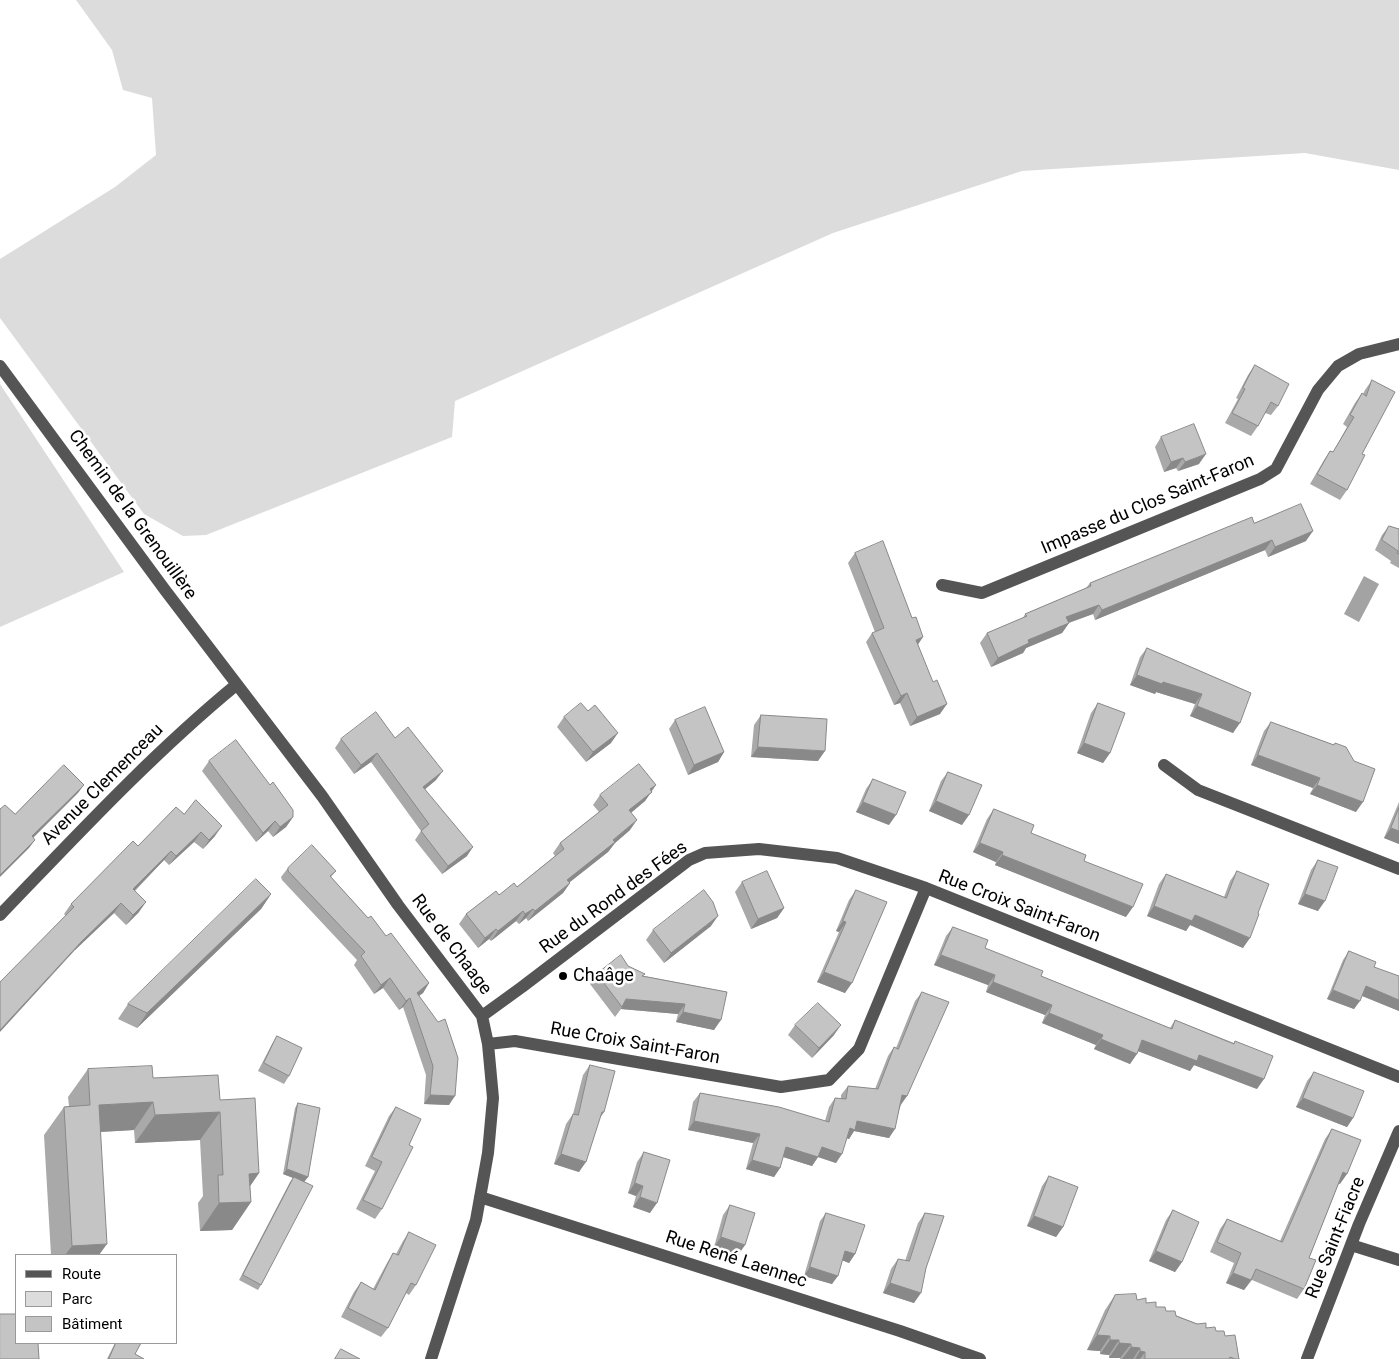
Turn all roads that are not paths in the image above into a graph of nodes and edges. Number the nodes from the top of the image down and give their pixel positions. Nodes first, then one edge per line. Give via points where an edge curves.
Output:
1 (1399, 344) edge
2 (0, 366) edge
3 (942, 585) dead end
4 (236, 685) junction
5 (1164, 765) dead end
6 (1399, 869) edge
7 (926, 888) junction
8 (0, 915) edge
9 (482, 1016) junction
10 (488, 1044) junction
11 (1399, 1077) edge
12 (1399, 1131) edge
13 (480, 1197) junction
14 (1351, 1244) junction
15 (1399, 1260) edge
16 (431, 1359) edge
17 (980, 1359) edge
18 (1307, 1359) edge

1 - 3 street, Impasse du Clos Saint-Faron via 1360,354 1338,366 1318,390 1276,469 1260,478 982,593
2 - 4 street, Chemin de la Grenouillère
4 - 8 street, Avenue Clemenceau via 127,783
4 - 9 street, Rue de Chaage via 322,796 398,906
5 - 6 street via 1198,790
7 - 9 street, Rue du Rond des Fées via 837,858 758,849 705,853 688,860
7 - 10 street, Rue Croix Saint-Faron via 859,1049 829,1080 781,1087 516,1041
7 - 11 street, Rue Croix Saint-Faron
9 - 10 street, Rue de Chaage
10 - 13 street, Rue de Chaage via 494,1098
12 - 14 street, Rue Saint-Fiacre
13 - 16 street, Rue de Chaage via 476,1220
13 - 17 street, Rue René Laennec
14 - 15 street
14 - 18 street, Rue Saint-Fiacre

